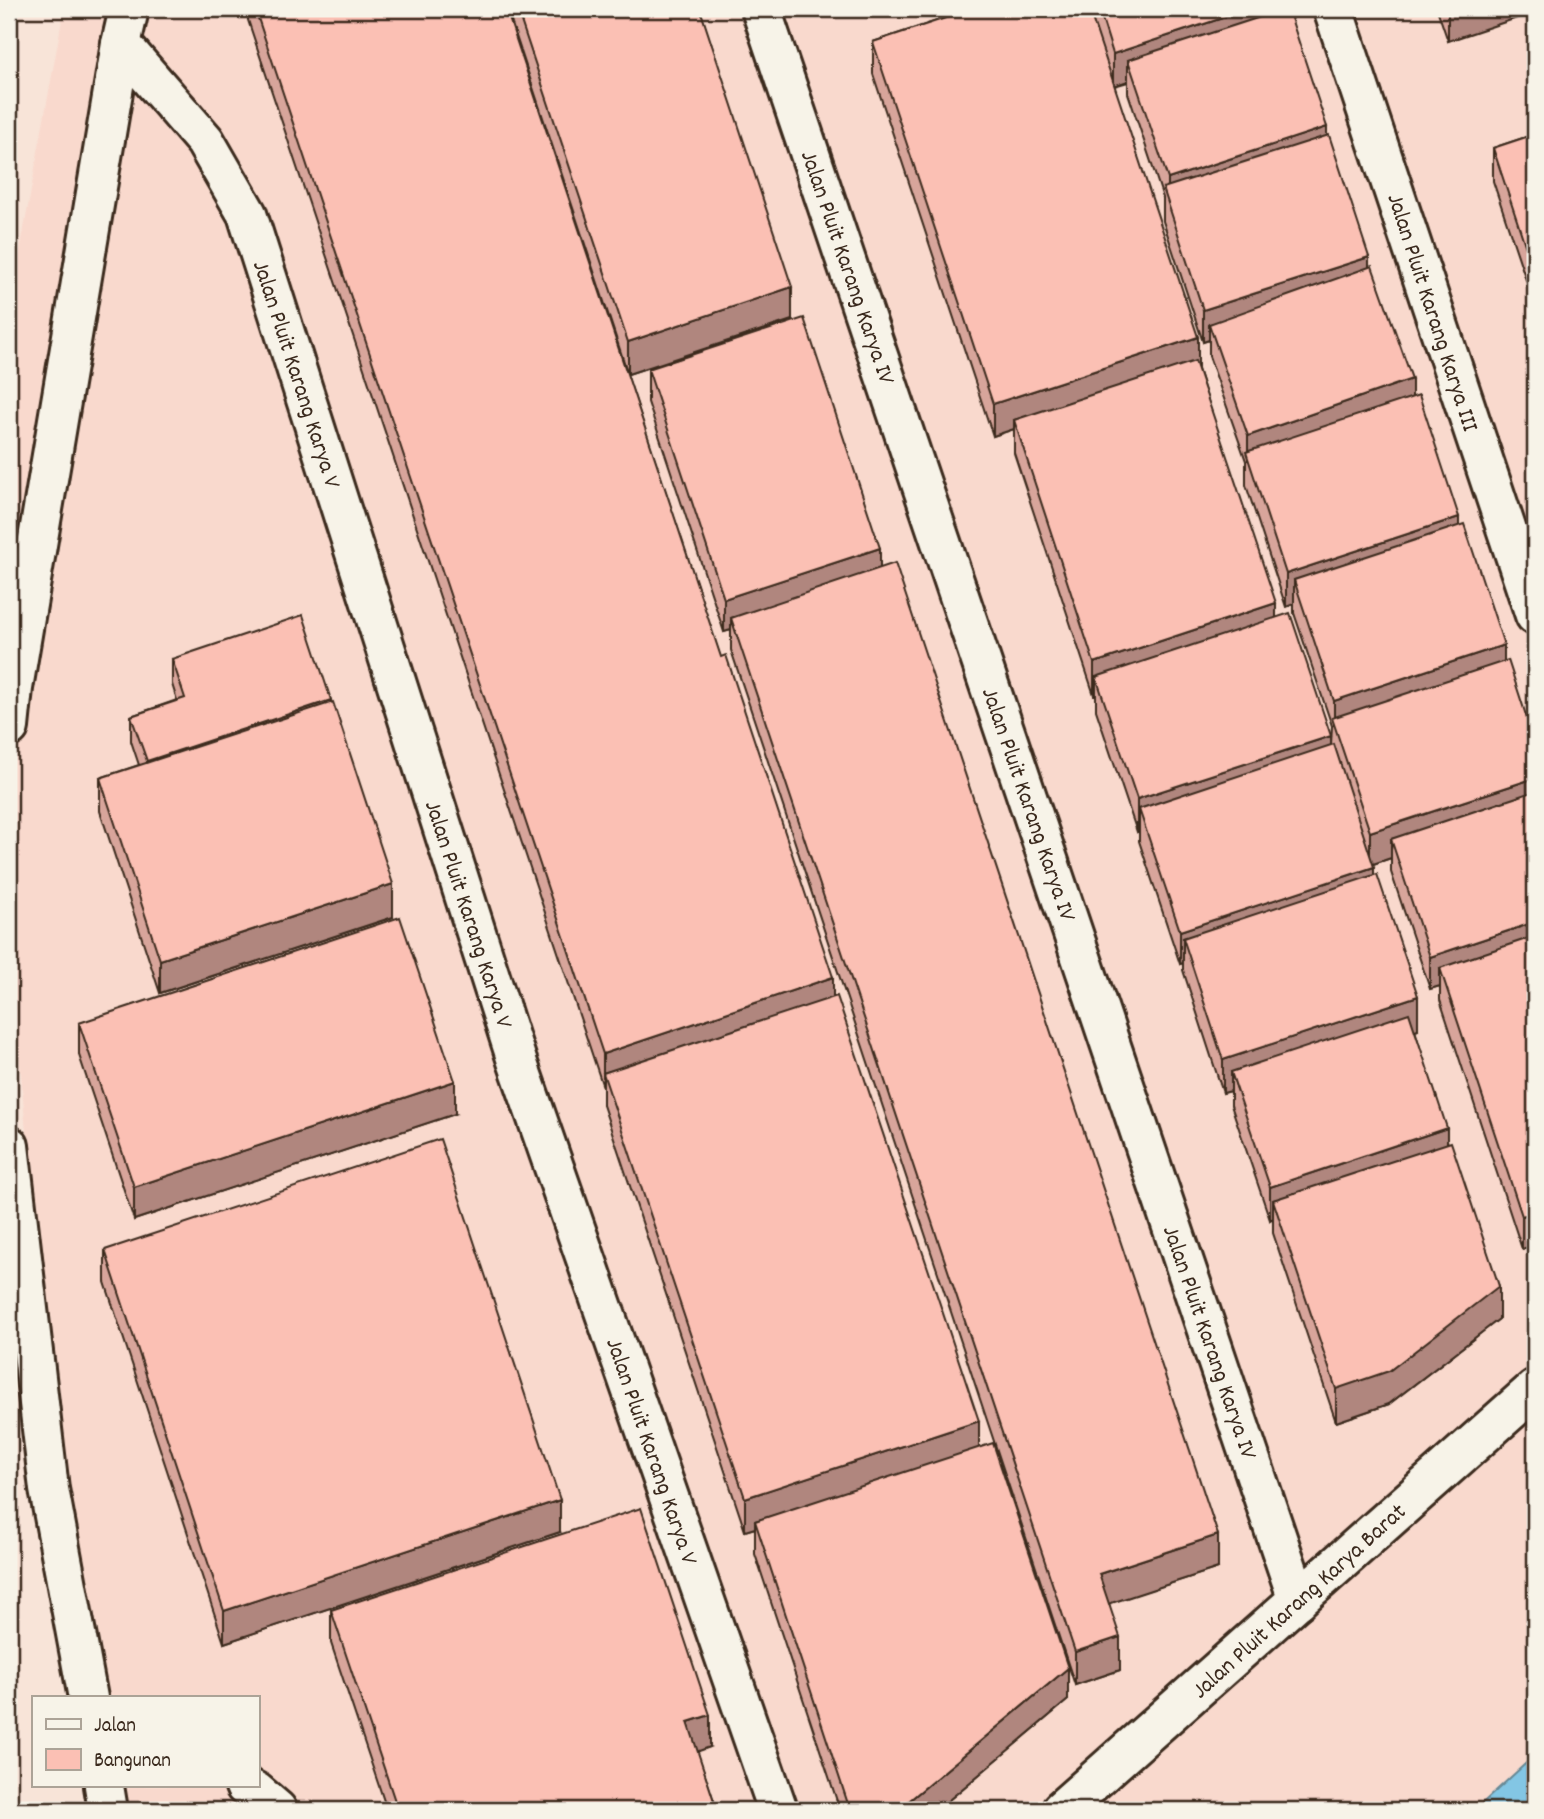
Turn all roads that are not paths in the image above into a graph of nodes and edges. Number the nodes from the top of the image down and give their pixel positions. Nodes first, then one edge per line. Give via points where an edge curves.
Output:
1 (761, 9) edge
2 (1333, 9) edge
3 (125, 27) edge
4 (1535, 615) edge
5 (9, 727) edge
6 (9, 1146) edge
7 (1535, 1389) edge
8 (1298, 1600) junction
9 (88, 1696) edge
10 (104, 1787) edge
11 (246, 1787) edge
12 (108, 1810) edge
13 (277, 1810) edge
14 (778, 1810) edge
15 (1061, 1810) edge

1 - 8 lane, Jalan Pluit Karang Karya IV
2 - 4 lane, Jalan Pluit Karang Karya III
3 - 5 lane
3 - 14 lane, Jalan Pluit Karang Karya V via 205,141 247,214 517,1061
6 - 9 lane via 49,1489
7 - 8 lane, Jalan Pluit Karang Karya Barat
8 - 15 lane, Jalan Pluit Karang Karya Barat
10 - 12 lane
11 - 13 lane

